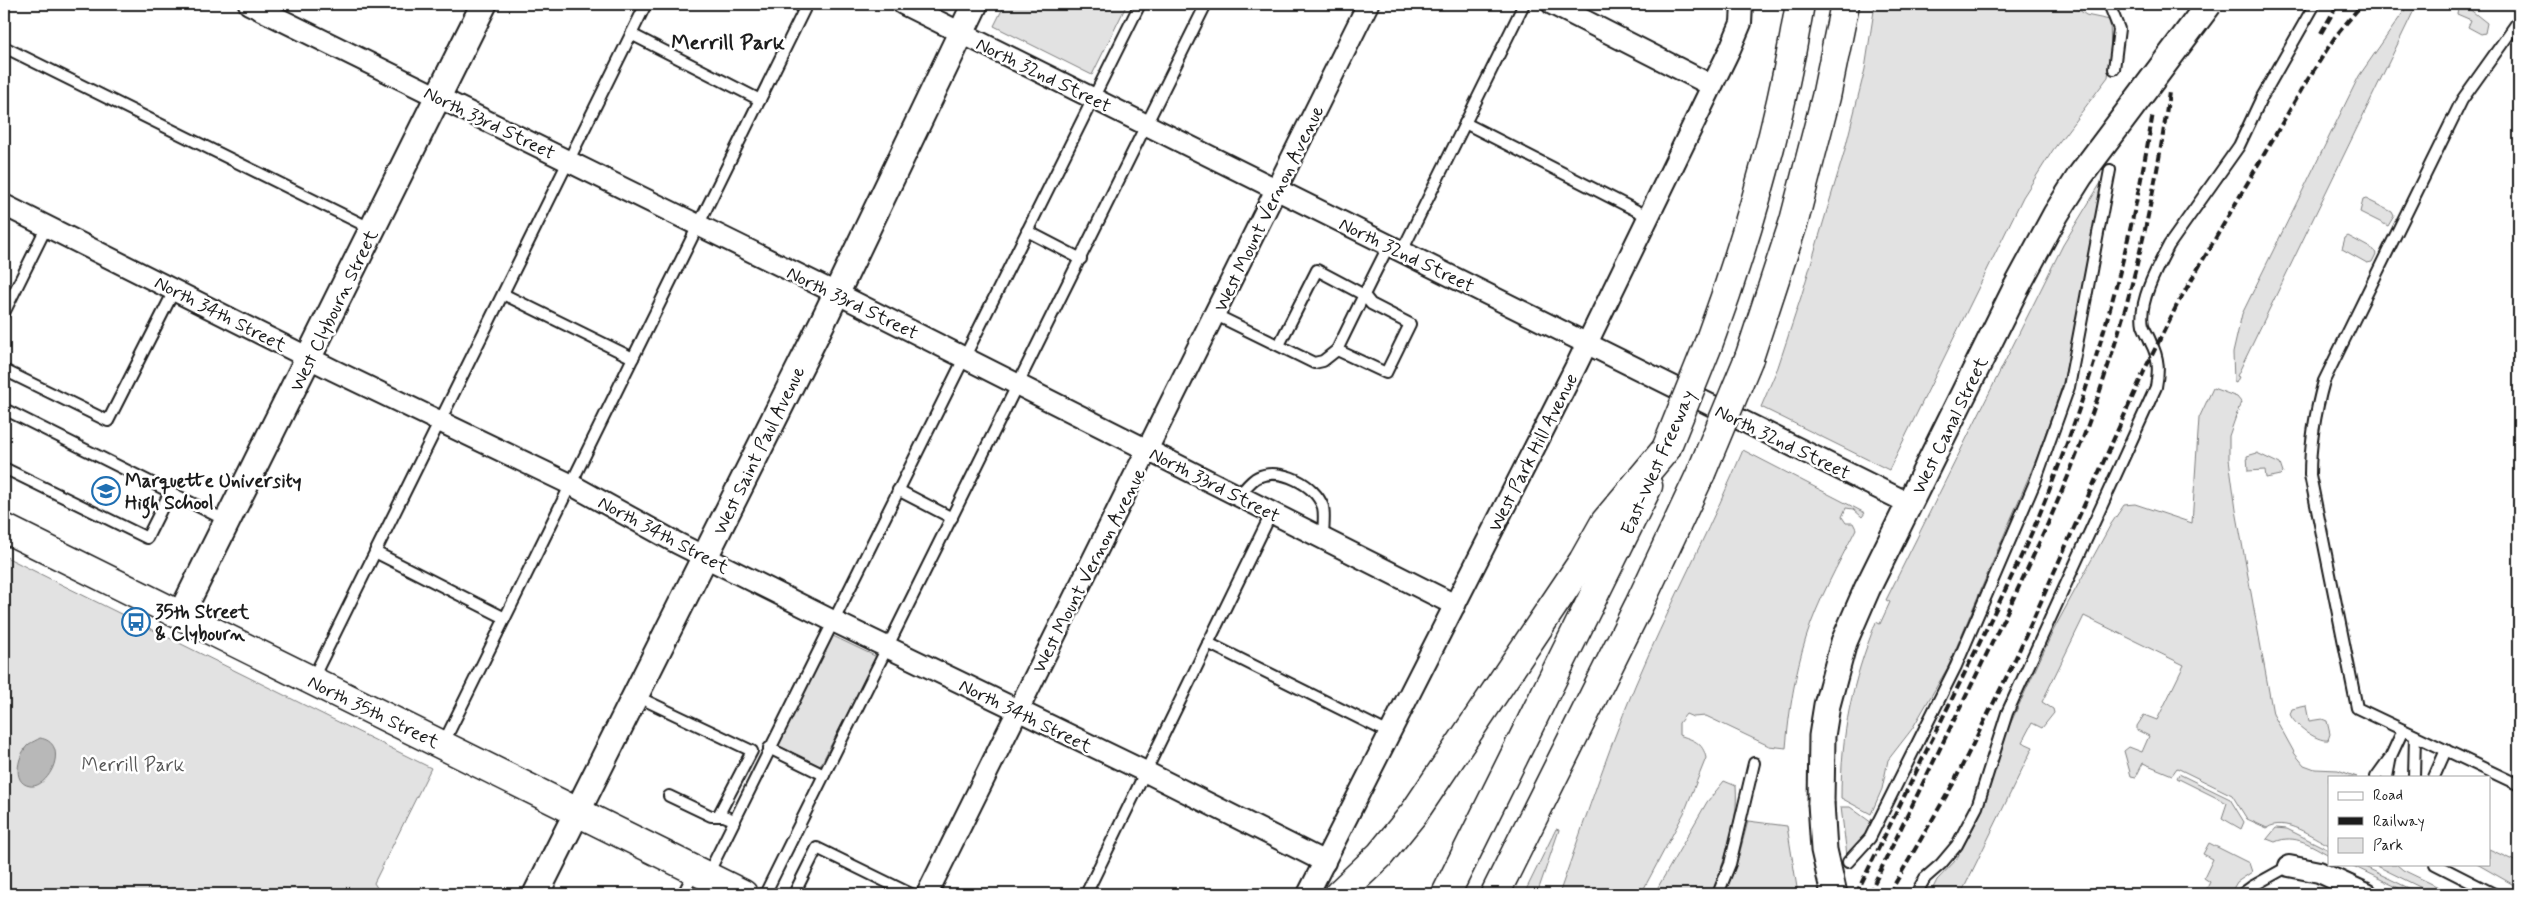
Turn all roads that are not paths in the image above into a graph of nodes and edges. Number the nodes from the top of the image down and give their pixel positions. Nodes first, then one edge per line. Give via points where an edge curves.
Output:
1 (249, 4) edge
2 (484, 4) edge
3 (646, 4) edge
4 (807, 4) edge
5 (903, 4) edge
6 (975, 4) edge
7 (1140, 4) edge
8 (1206, 4) edge
9 (1368, 4) edge
10 (1524, 4) edge
11 (1552, 4) edge
12 (1742, 4) edge
13 (1800, 4) edge
14 (1845, 4) edge
15 (2109, 4) edge
16 (2209, 4) edge
17 (2315, 4) edge
18 (2519, 20) edge
19 (961, 32) junction
20 (631, 34) junction
21 (4, 47) edge
22 (2114, 69) dead end
23 (1711, 85) junction
24 (438, 97) junction
25 (1094, 98) junction
26 (760, 100) junction
27 (1465, 123) junction
28 (1147, 125) junction
29 (569, 161) junction
30 (2110, 170) dead end
31 (1277, 191) junction
32 (4, 205) edge
33 (1649, 218) junction
34 (698, 225) junction
35 (47, 226) junction
36 (373, 230) junction
37 (1027, 232) junction
38 (1395, 248) junction
39 (1081, 258) junction
40 (175, 289) junction
41 (836, 293) junction
42 (503, 294) junction
43 (1364, 295) junction
44 (4, 314) edge
45 (1216, 315) junction
46 (1586, 344) junction
47 (1279, 345) junction
48 (1337, 350) junction
49 (964, 357) junction
50 (309, 358) junction
51 (633, 358) junction
52 (4, 370) edge
53 (1018, 384) junction
54 (4, 410) edge
55 (440, 420) junction
56 (1666, 448) junction
57 (1148, 449) junction
58 (4, 468) edge
59 (570, 484) junction
60 (898, 490) junction
61 (170, 492) junction
62 (1238, 495) junction
63 (1910, 504) junction
64 (1272, 512) junction
65 (952, 518) junction
66 (228, 521) junction
67 (4, 528) edge
68 (1323, 538) junction
69 (375, 552) junction
70 (705, 556) junction
71 (1455, 605) junction
72 (180, 616) junction
73 (505, 618) junction
74 (832, 621) junction
75 (1208, 643) junction
76 (888, 647) junction
77 (311, 680) junction
78 (636, 696) junction
79 (1017, 710) junction
80 (2403, 730) junction
81 (1391, 734) junction
82 (2415, 736) junction
83 (443, 745) junction
84 (769, 748) junction
85 (2446, 750) junction
86 (2391, 756) junction
87 (1754, 763) dead end
88 (1146, 772) junction
89 (824, 775) junction
90 (2377, 776) edge
91 (2387, 776) edge
92 (2414, 776) edge
93 (2434, 776) edge
94 (2519, 785) edge
95 (670, 796) dead end
96 (578, 812) junction
97 (718, 816) junction
98 (734, 820) junction
99 (1325, 862) junction
100 (1848, 862) dead end
101 (2288, 866) joint
102 (2444, 866) edge
103 (701, 873) junction
104 (536, 894) edge
105 (683, 894) edge
106 (743, 894) edge
107 (765, 894) edge
108 (794, 894) edge
109 (911, 894) edge
110 (927, 894) edge
111 (1086, 894) edge
112 (1308, 894) edge
113 (1339, 894) edge
114 (1446, 894) edge
115 (1495, 894) edge
116 (1718, 894) edge
117 (1834, 894) edge
118 (1916, 894) edge
119 (2242, 894) edge
120 (2367, 894) edge
121 (2494, 894) edge

1 - 24 street, North 33rd Street
2 - 24 street, West Clybourn Street
3 - 20 lane
4 - 26 lane
5 - 19 street, North 32nd Street
6 - 19 street, West Saint Paul Avenue
7 - 25 lane
8 - 28 lane
9 - 31 street, West Mount Vernon Avenue
10 - 27 lane
11 - 23 street
12 - 23 street, West Park Hill Avenue via 1741,23
13 - 56 main road, East-West Freeway, bridge via 1783,95 1738,263
14 - 115 main road, bridge via 1826,97 1794,221 1749,358 1701,473 1639,605
15 - 22 lane via 2119,29
16 - 63 street, West Canal Street, bridge via 2080,176 2056,214
17 - 118 lane via 2262,97 2239,146 2169,245 2149,286 2142,315 2143,327 2159,362 2156,388 2006,713 1977,807 1957,845 1925,878
18 - 80 lane via 2462,100 2324,382 2315,411 2310,475 2356,708
19 - 25 street, North 32nd Street
19 - 41 street, West Saint Paul Avenue
20 - 26 lane
20 - 29 lane
21 - 36 lane
23 - 33 street, West Park Hill Avenue
24 - 29 street, North 33rd Street
24 - 36 street, West Clybourn Street
25 - 28 street, North 32nd Street
25 - 37 lane
26 - 34 lane
27 - 33 lane
27 - 38 lane
28 - 31 street, North 32nd Street
28 - 39 lane
29 - 34 street, North 33rd Street
29 - 42 lane
30 - 100 lane via 2069,387 2036,482 1956,666 1870,838
31 - 38 street, North 32nd Street
31 - 45 street, West Mount Vernon Avenue
32 - 35 street, North 34th Street
33 - 46 street, West Park Hill Avenue
34 - 41 street, North 33rd Street
34 - 51 lane
35 - 40 street, North 34th Street
35 - 44 lane
36 - 50 street, West Clybourn Street
37 - 39 lane
37 - 49 lane
38 - 43 lane
38 - 46 street, North 32nd Street
39 - 53 lane
40 - 50 street, North 34th Street
40 - 52 lane via 108,421
41 - 49 street, North 33rd Street
41 - 70 street, West Saint Paul Avenue
42 - 51 lane
42 - 55 lane
43 - 47 lane via 1317,270
43 - 48 lane
43 - 48 lane via 1370,304 1410,324 1386,373
45 - 47 lane
45 - 57 street, West Mount Vernon Avenue
46 - 63 street, North 32nd Street
46 - 71 street, West Park Hill Avenue
47 - 48 lane via 1314,364
49 - 53 street, North 33rd Street
49 - 60 lane
50 - 55 street, North 34th Street
50 - 66 street, West Clybourn Street
51 - 59 lane
53 - 57 street, North 33rd Street
53 - 65 lane
54 - 61 lane
55 - 59 street, North 34th Street
55 - 69 lane
56 - 113 main road via 1605,522 1583,560 1414,812 1380,855
56 - 114 main road, East-West Freeway
57 - 62 street, North 33rd Street
57 - 79 street, West Mount Vernon Avenue
58 - 61 lane via 146,538
59 - 70 street, North 34th Street
59 - 73 lane
60 - 65 lane
60 - 74 lane
61 - 66 lane
62 - 64 street, North 33rd Street
62 - 68 lane via 1256,478 1270,473 1302,482 1316,495 1323,508
63 - 117 street, West Canal Street, bridge via 1844,642 1829,698 1822,736 1821,803 1824,850
64 - 68 street, North 33rd Street
64 - 75 lane
65 - 76 lane
66 - 72 street, West Clybourn Street
67 - 72 main road, North 35th Street
68 - 71 street, North 33rd Street
69 - 73 lane
69 - 77 lane
70 - 74 street, North 34th Street
70 - 78 street, West Saint Paul Avenue
71 - 81 street, West Park Hill Avenue
72 - 77 main road, North 35th Street
73 - 83 lane
74 - 76 street, North 34th Street
74 - 84 lane
75 - 81 lane
75 - 88 lane
76 - 79 street, North 34th Street
76 - 89 lane
77 - 83 main road, North 35th Street
78 - 96 street, West Saint Paul Avenue
78 - 97 lane via 752,751
79 - 88 street, North 34th Street
79 - 110 street, West Mount Vernon Avenue
80 - 82 lane
80 - 86 lane
81 - 99 street, West Park Hill Avenue
82 - 85 lane
82 - 92 lane
83 - 96 main road, North 35th Street
84 - 89 lane
84 - 98 lane
85 - 93 lane
85 - 94 lane
86 - 90 lane
86 - 91 lane
87 - 116 lane via 1730,864
88 - 99 street, North 34th Street
88 - 111 lane
89 - 107 lane
95 - 97 lane via 711,816
96 - 103 main road, North 35th Street
96 - 104 street, West Saint Paul Avenue
97 - 98 lane
98 - 103 lane
99 - 112 street, West Park Hill Avenue
101 - 119 lane
101 - 120 street via 2319,872
102 - 121 lane
103 - 105 lane
103 - 106 main road, North 35th Street
108 - 109 lane via 818,848

